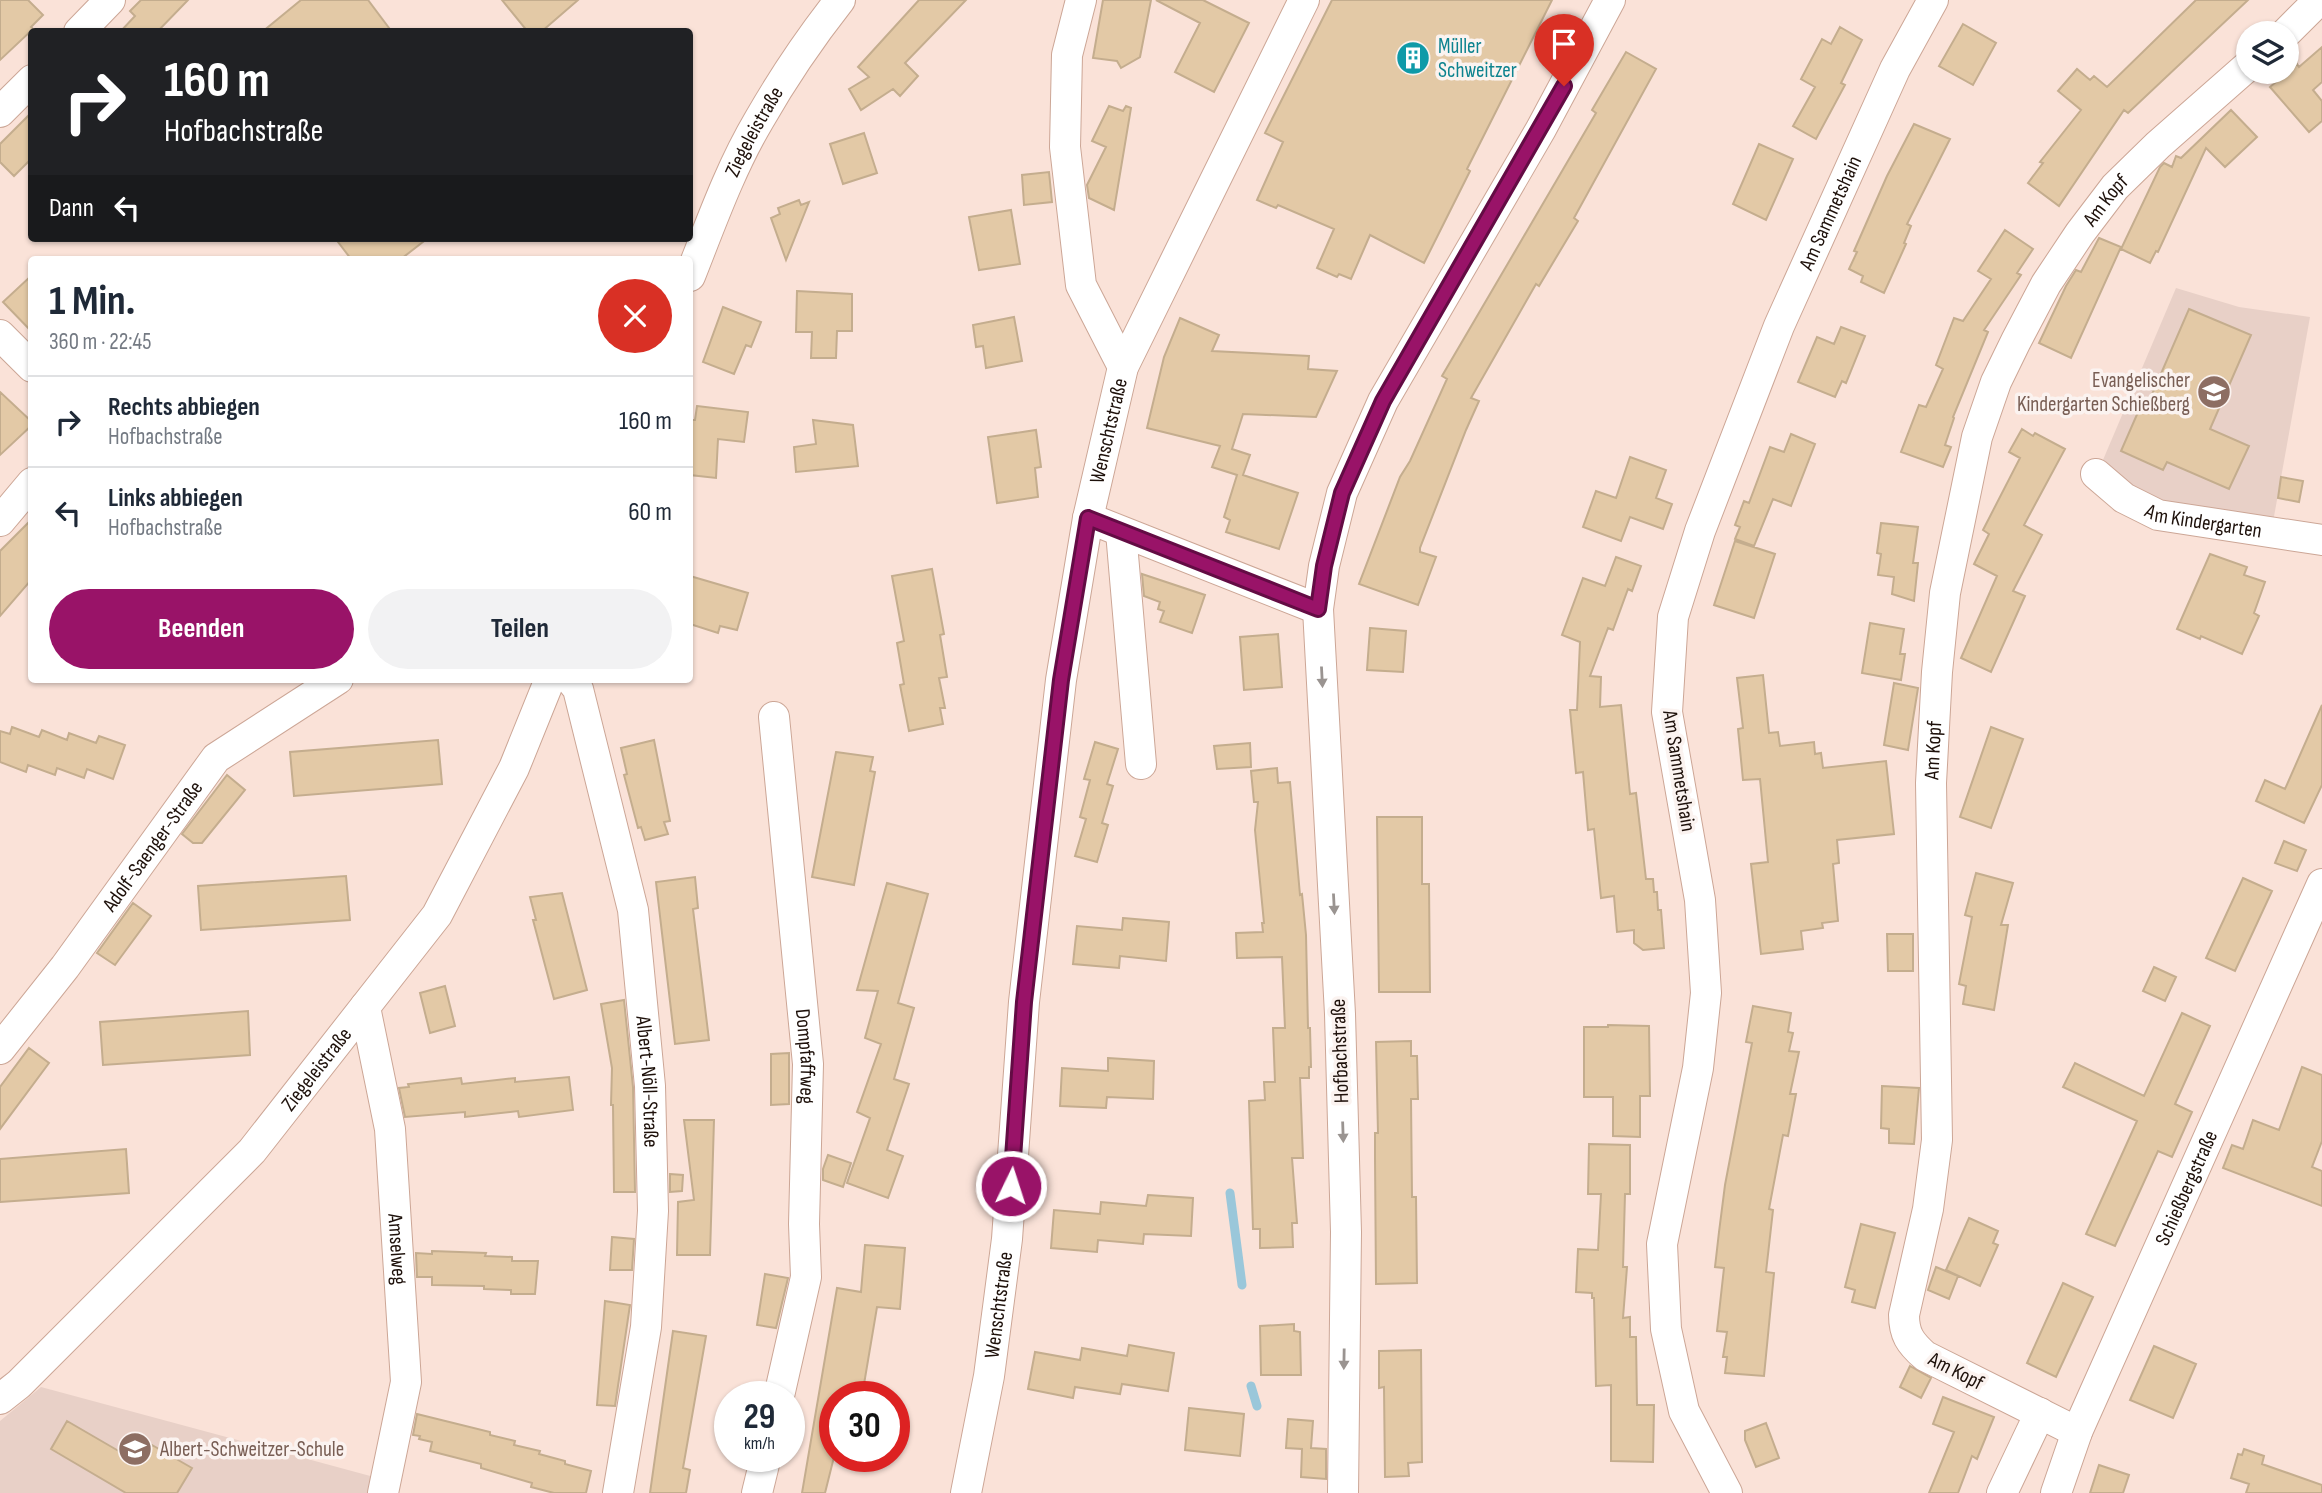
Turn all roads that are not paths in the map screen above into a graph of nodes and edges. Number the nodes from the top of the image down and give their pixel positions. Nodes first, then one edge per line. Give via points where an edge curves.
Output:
1 (110, 0) edge
2 (840, 0) edge
3 (1081, 0) edge
4 (1304, 0) edge
5 (1610, 0) edge
6 (1933, 0) edge
7 (2319, 0) edge
8 (2298, 21) edge
9 (83, 28) edge
10 (2236, 76) edge
11 (28, 84) edge
12 (0, 113) edge
13 (693, 268) edge
14 (0, 335) edge
15 (28, 363) edge
16 (1123, 366) junction
17 (2096, 474) dead end
18 (28, 488) edge
19 (1088, 518) junction
20 (0, 522) edge
21 (1121, 532) junction
22 (2322, 540) edge
23 (1318, 609) junction
24 (332, 683) edge
25 (548, 683) edge
26 (573, 683) edge
27 (774, 717) dead end
28 (1141, 764) dead end
29 (2322, 884) edge
30 (365, 1007) junction
31 (0, 1049) edge
32 (782, 1381) edge
33 (0, 1399) edge
34 (2040, 1413) junction
35 (2077, 1432) junction
36 (762, 1472) edge
37 (383, 1493) edge
38 (618, 1493) edge
39 (757, 1493) edge
40 (966, 1493) edge
41 (1343, 1493) edge
42 (1727, 1493) edge
43 (2002, 1493) edge
44 (2056, 1493) edge

1 - 9 street
2 - 13 street, Ziegeleistraße via 758,121 724,189
3 - 16 street, Wenschtstraße via 1067,55 1065,147 1081,285
4 - 16 street, Wenschtstraße
5 - 23 street, Hofbachstraße via 1541,129 1383,401 1342,493
6 - 42 street, Am Sammetshain via 1895,69 1779,326 1700,531 1673,617 1667,712 1700,900 1706,993 1698,1068 1662,1244 1666,1329 1684,1411
7 - 8 street
10 - 34 street, Am Kopf via 2115,187 2046,284 1996,382 1977,436 1945,593 1931,783 1937,1140 1904,1330 1925,1356
11 - 12 street
14 - 15 street
16 - 19 street, Wenschtstraße
17 - 22 street, Am Kindergarten via 2124,498 2158,515
18 - 20 street
19 - 21 street
19 - 40 street, Wenschtstraße via 1061,680 1026,988 1007,1239 989,1376
21 - 23 street
21 - 28 street
23 -> 41 street, Hofbachstraße via 1341,1055 1346,1232
24 - 31 street, Adolf-Saenger-Straße via 216,758
25 - 30 street, Ziegeleistraße via 514,768 437,915
26 - 38 street, Albert-Nöll-Straße via 633,910 650,1086 653,1211 646,1328
27 - 32 street, Dompfaffweg via 808,1064 806,1277
29 - 35 street, Schießbergstraße
30 - 33 street, Ziegeleistraße via 252,1151
30 - 37 street, Amselweg via 390,1129 406,1382
34 - 35 street, Am Kopf
34 - 43 street
35 - 44 street, Schießbergstraße
36 - 39 street

